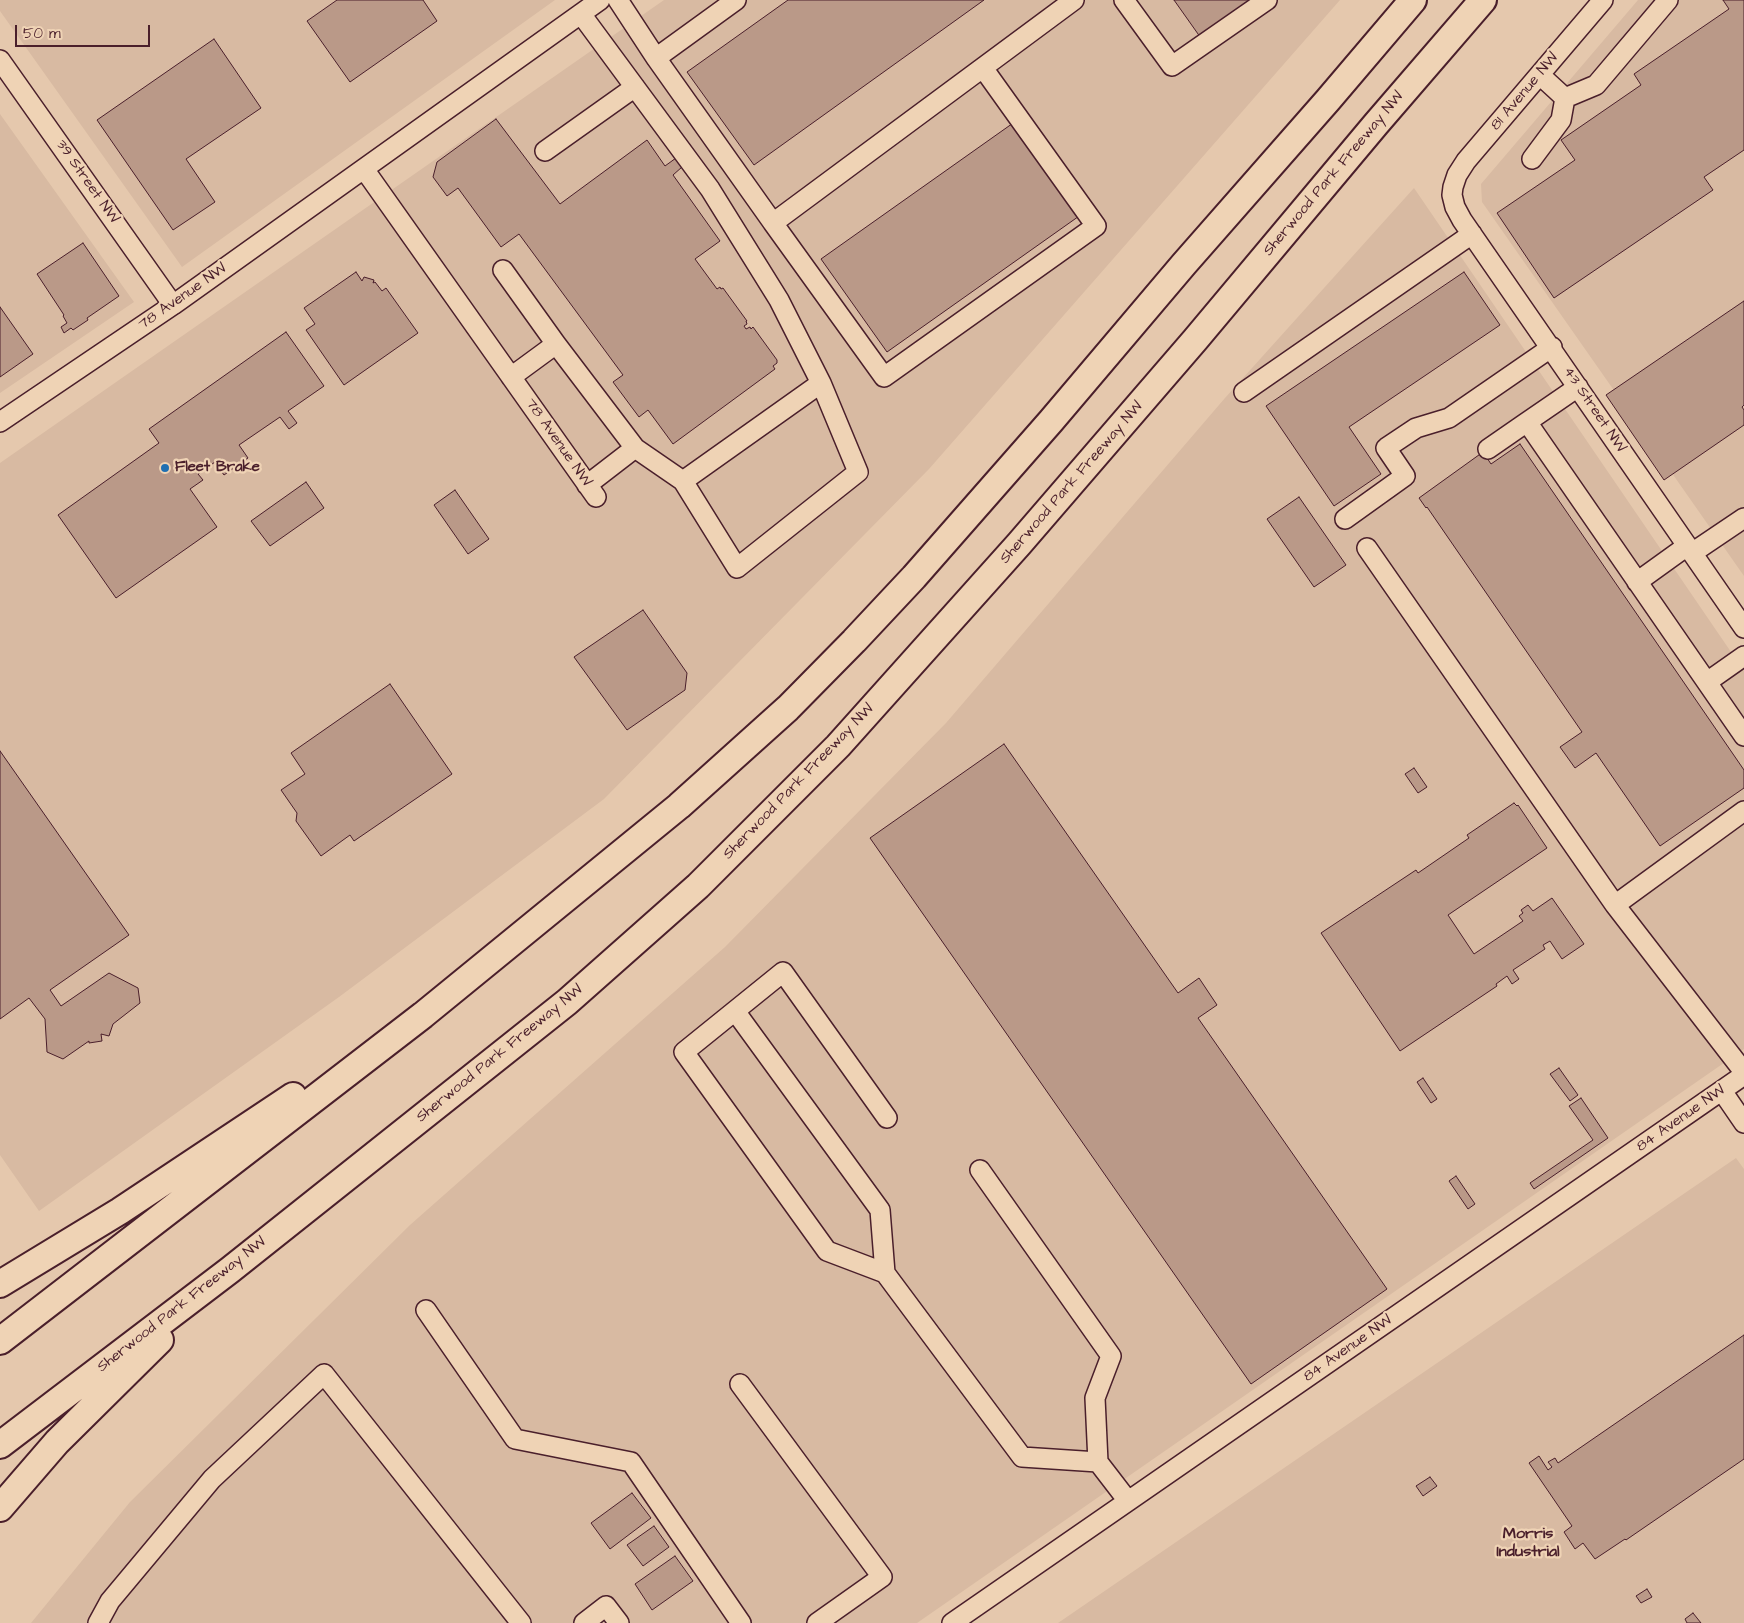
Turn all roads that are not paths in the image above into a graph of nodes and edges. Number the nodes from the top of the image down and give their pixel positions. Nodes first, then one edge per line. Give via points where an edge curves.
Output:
1 (600, 0) edge
2 (618, 0) edge
3 (736, 0) edge
4 (1074, 0) edge
5 (1124, 0) edge
6 (1267, 0) edge
7 (1413, 0) edge
8 (1483, 0) edge
9 (1603, 0) edge
10 (1668, 0) edge
11 (581, 14) junction
12 (656, 58) junction
13 (0, 60) edge
14 (983, 68) junction
15 (1540, 75) junction
16 (635, 87) junction
17 (1565, 98) junction
18 (545, 151) dead end
19 (1532, 159) dead end
20 (364, 169) junction
21 (1453, 187) joint
22 (772, 223) junction
23 (1472, 234) junction
24 (503, 270) dead end
25 (173, 305) junction
26 (556, 344) junction
27 (1552, 347) junction
28 (511, 377) junction
29 (821, 383) junction
30 (1578, 387) junction
31 (1244, 392) dead end
32 (0, 422) edge
33 (1527, 422) junction
34 (635, 448) junction
35 (1488, 450) dead end
36 (683, 481) junction
37 (1744, 518) edge
38 (1345, 519) dead end
39 (1367, 548) dead end
40 (1690, 550) junction
41 (1637, 582) junction
42 (1744, 628) edge
43 (1744, 656) edge
44 (1707, 682) junction
45 (1744, 736) edge
46 (1744, 811) edge
47 (1615, 905) junction
48 (735, 1011) junction
49 (423, 1016) junction
50 (1744, 1074) edge
51 (1722, 1091) junction
52 (887, 1118) dead end
53 (1744, 1123) edge
54 (980, 1170) dead end
55 (230, 1270) junction
56 (885, 1273) junction
57 (0, 1284) edge
58 (426, 1310) dead end
59 (0, 1341) edge
60 (740, 1384) dead end
61 (0, 1445) edge
62 (1098, 1462) junction
63 (1128, 1501) junction
64 (0, 1508) edge
65 (98, 1623) edge
66 (521, 1623) edge
67 (584, 1623) edge
68 (619, 1623) edge
69 (741, 1623) edge
70 (817, 1623) edge
71 (952, 1623) edge

1 - 11 street, 78 Avenue NW
2 - 12 street
3 - 12 street
4 - 14 street
5 - 6 street via 1172,66
7 - 49 highway via 1051,421 854,641 788,708 679,806
8 - 55 highway, Sherwood Park Freeway NW via 1196,340 838,746 698,886 567,1002
9 - 15 street, 81 Avenue NW
10 - 17 street via 1596,85
11 - 16 street
11 - 20 street, 78 Avenue NW
12 - 22 street
13 - 25 street, 39 Street NW
14 - 22 street
14 - 22 street via 1096,226 884,377
15 - 17 street
15 - 21 street, 81 Avenue NW via 1466,161
16 - 18 street
16 - 29 street via 710,189 779,300
17 - 19 street via 1562,120
20 - 25 street, 78 Avenue NW
20 - 28 street, 78 Avenue NW
21 - 23 street, 43 Street NW via 1455,207
23 - 27 street, 43 Street NW
23 - 31 street
24 - 26 street
25 - 32 street, 78 Avenue NW
26 - 28 street
26 - 34 street
27 - 30 street, 43 Street NW
27 - 38 street via 1449,418 1416,428 1386,448 1405,476
28 - 34 street, 78 Avenue NW via 591,491
29 - 36 street
29 - 36 street via 858,472 737,568
30 - 33 street
30 - 40 street, 43 Street NW
33 - 35 street
33 - 41 street
34 - 36 street
37 - 40 street
39 - 47 street
40 - 41 street
40 - 42 street, 43 Street NW
41 - 44 street
43 - 44 street
44 - 45 street
46 - 47 street
47 - 50 street
48 - 52 street via 783,972
48 - 56 street via 880,1210
48 - 56 street via 684,1052 826,1251
49 - 57 highway via 307,1086 120,1211
49 - 59 highway
50 - 51 street, 84 Avenue NW
51 - 53 street
51 - 63 street, 84 Avenue NW
54 - 62 street via 1111,1356 1094,1398
55 - 61 highway, Sherwood Park Freeway NW
55 - 64 highway via 57,1442
56 - 62 street via 1022,1457
58 - 69 street via 515,1439 631,1462
60 - 70 street via 882,1577
62 - 63 street
63 - 71 street, 84 Avenue NW
65 - 66 street via 110,1601 212,1479 324,1374
67 - 68 street via 606,1606

